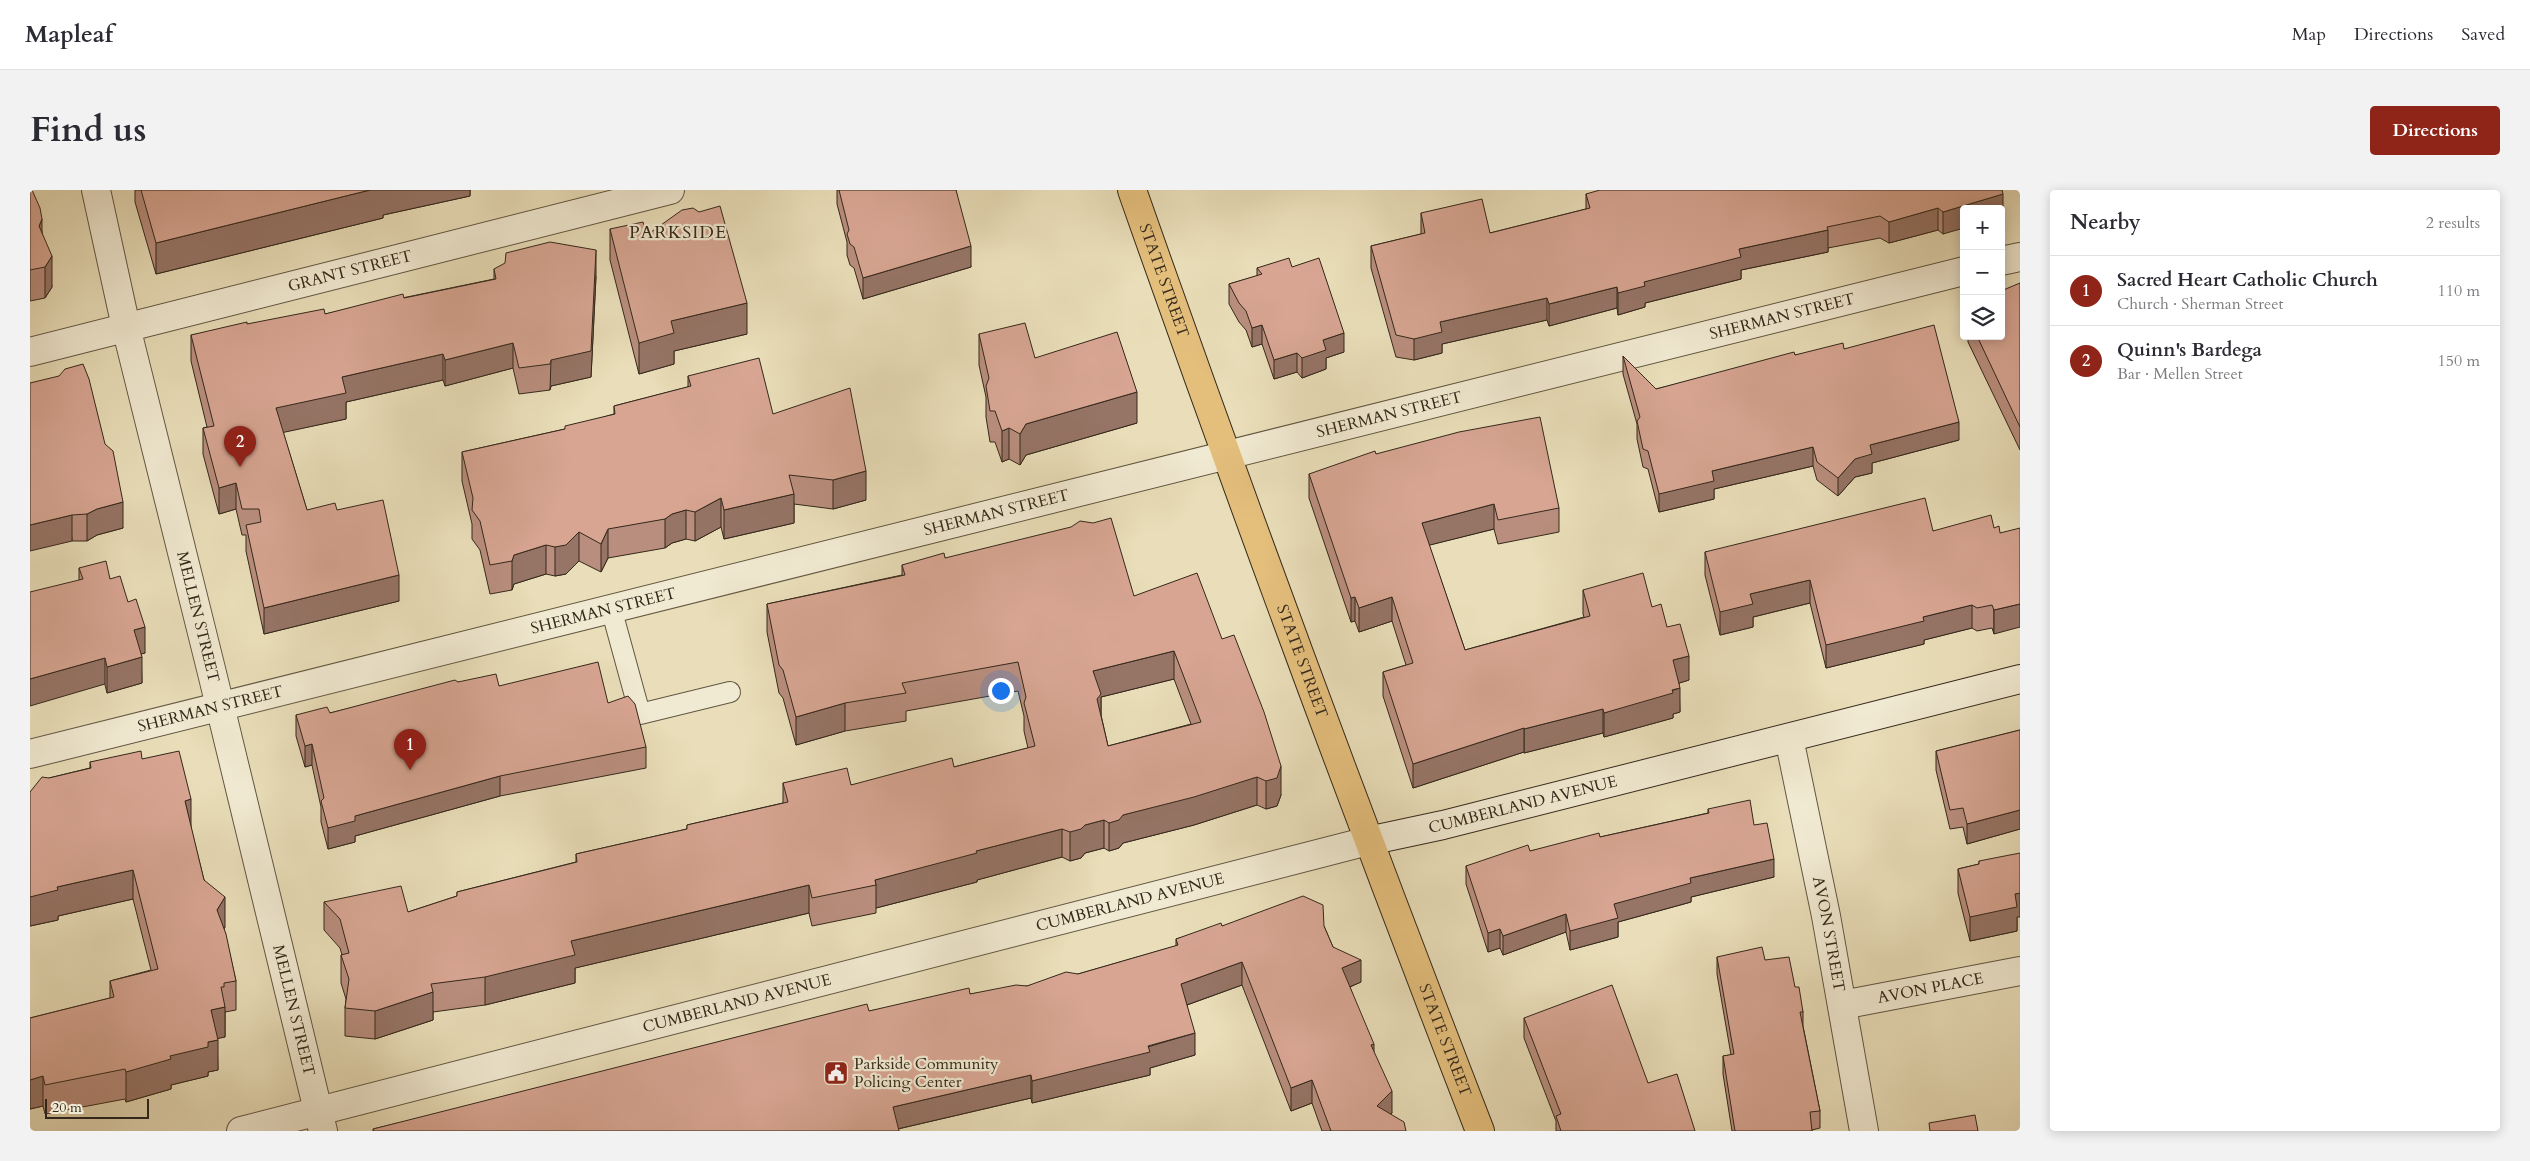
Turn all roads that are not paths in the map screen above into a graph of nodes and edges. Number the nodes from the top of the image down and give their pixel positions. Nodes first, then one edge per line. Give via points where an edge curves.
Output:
1 (96, 190) edge
2 (670, 190) edge
3 (1132, 190) edge
4 (2020, 257) edge
5 (2005, 260) edge
6 (1960, 272) edge
7 (126, 327) junction
8 (30, 352) edge
9 (1225, 455) junction
10 (610, 608) junction
11 (2020, 680) edge
12 (730, 692) dead end
13 (219, 706) junction
14 (1789, 738) junction
15 (30, 754) edge
16 (1368, 841) junction
17 (2020, 971) edge
18 (1842, 1006) junction
19 (320, 1121) edge
20 (241, 1131) edge
21 (1480, 1131) edge
22 (1864, 1131) edge

1 - 7 street, MELLEN STREET
2 - 7 street, GRANT STREET
3 - 9 main road, STATE STREET
4 - 5 street
6 - 9 street, SHERMAN STREET
7 - 8 street, GRANT STREET
7 - 13 street, MELLEN STREET
9 - 10 street, SHERMAN STREET
9 - 16 main road, STATE STREET
10 - 12 lane via 640,714
10 - 13 street, SHERMAN STREET
11 - 14 street, CUMBERLAND AVENUE
13 - 15 street, SHERMAN STREET
13 - 19 street, MELLEN STREET
14 - 16 street, CUMBERLAND AVENUE
14 - 18 street, AVON STREET
16 - 19 street, CUMBERLAND AVENUE
16 - 21 main road, STATE STREET
17 - 18 street, AVON PLACE
18 - 22 street, AVON STREET
19 - 20 street, CUMBERLAND AVENUE

